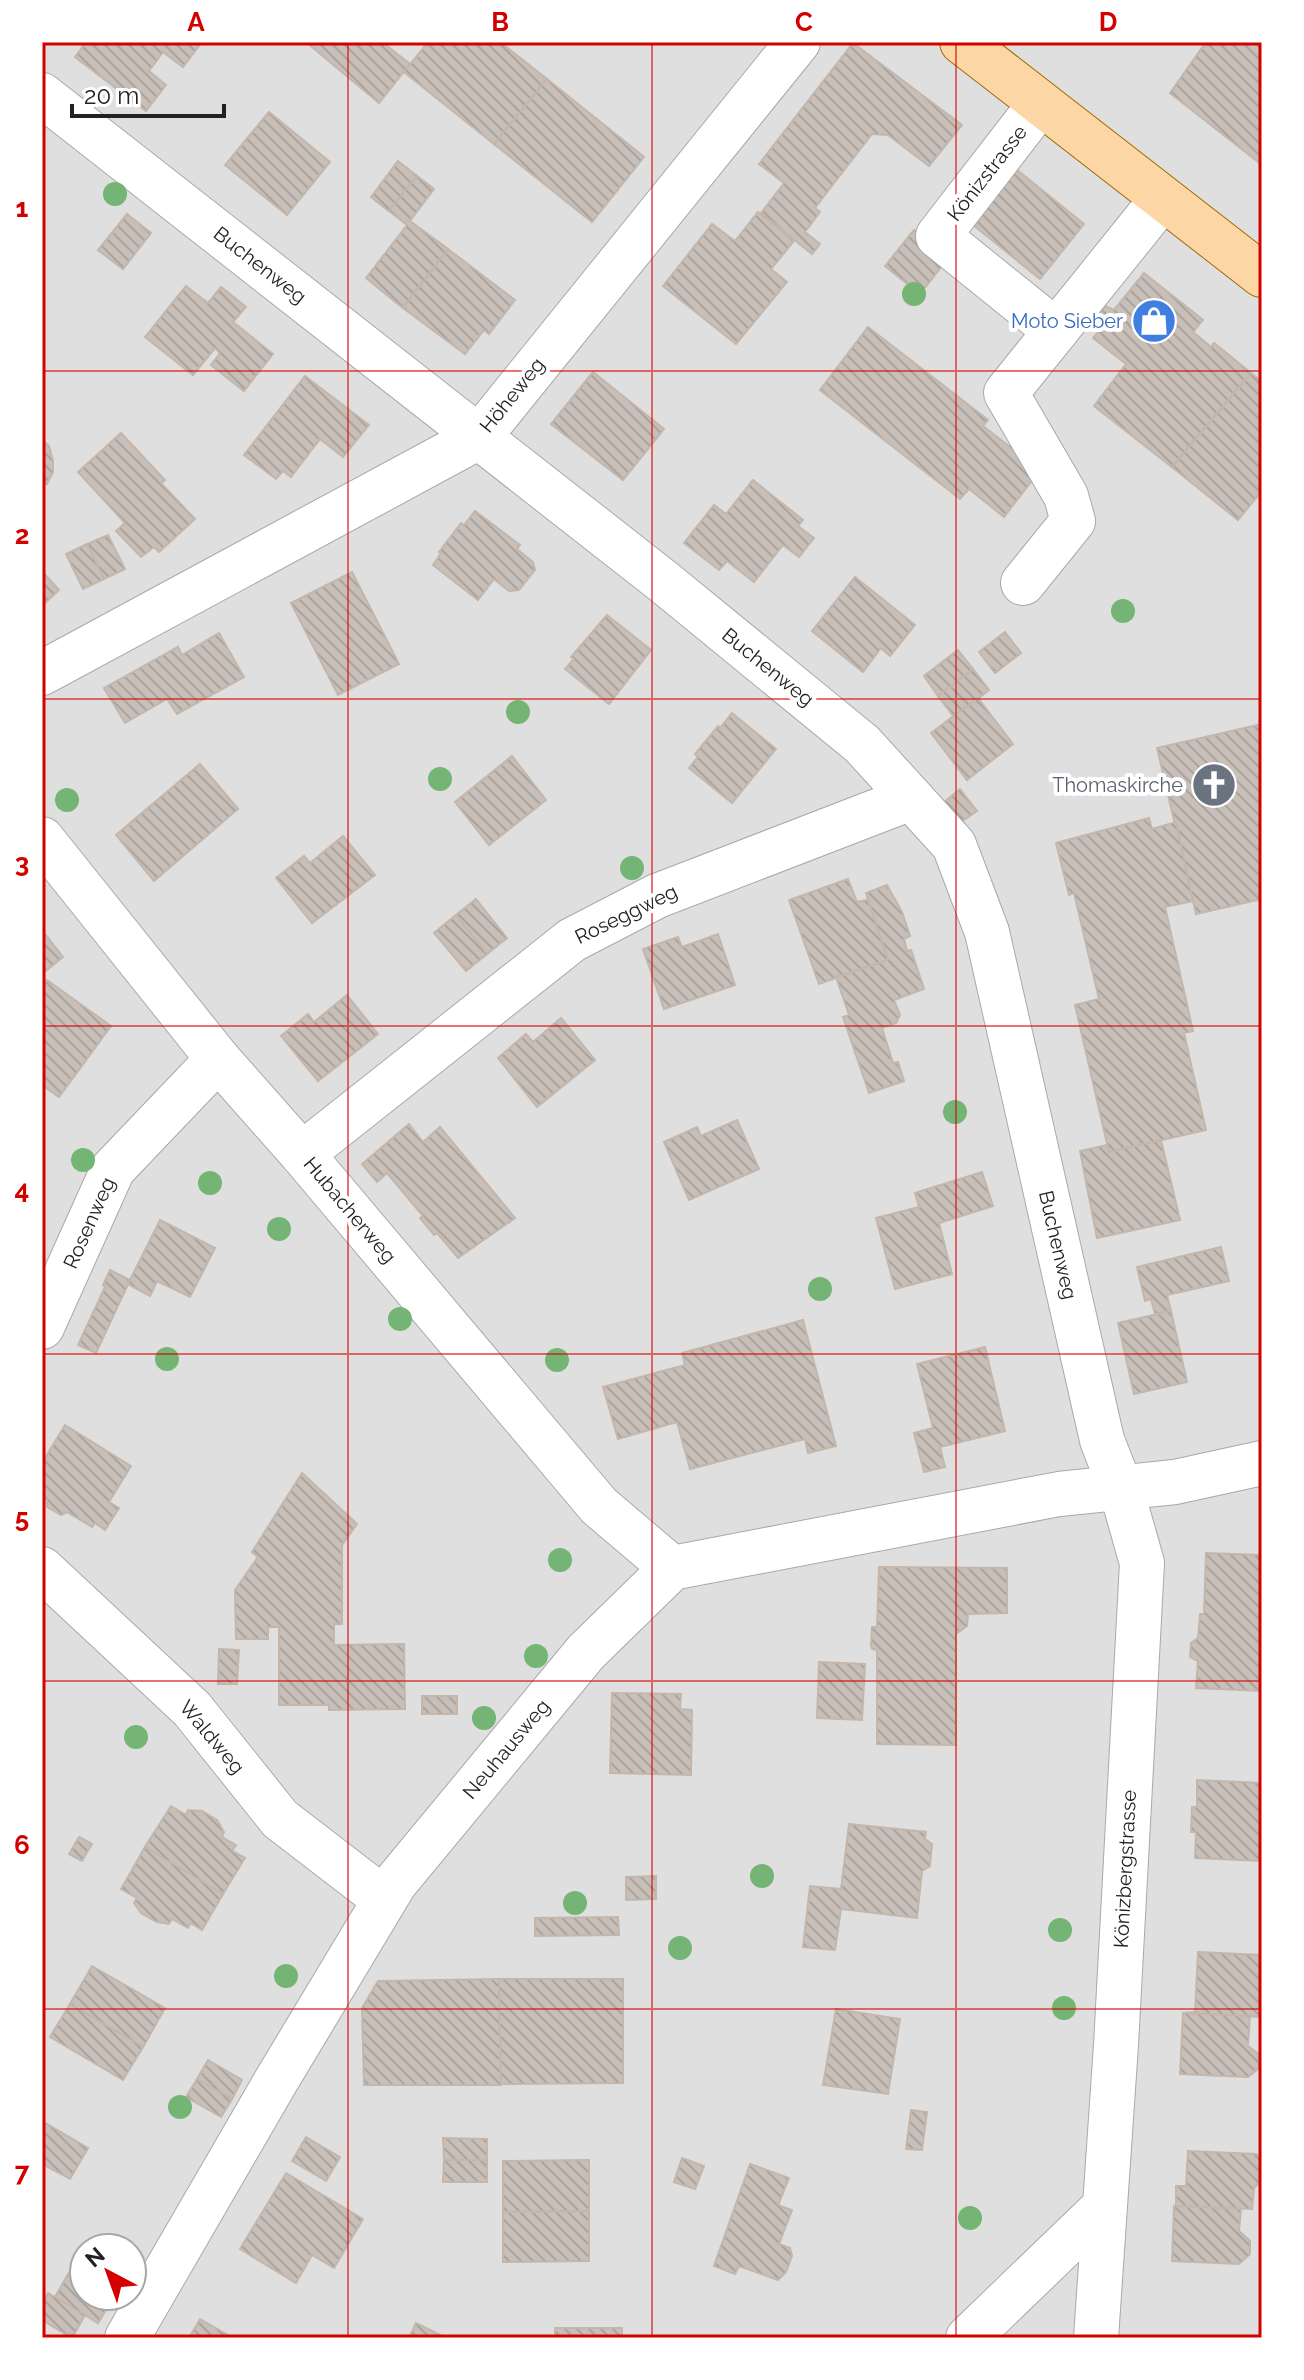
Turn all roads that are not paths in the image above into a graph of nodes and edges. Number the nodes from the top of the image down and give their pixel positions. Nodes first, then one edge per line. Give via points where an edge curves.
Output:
1 (798, 42) edge
2 (962, 42) edge
3 (42, 95) edge
4 (1040, 104) junction
5 (1162, 199) junction
6 (1262, 275) edge
7 (1056, 331) junction
8 (479, 437) junction
9 (1023, 583) dead end
10 (42, 673) edge
11 (911, 798) junction
12 (42, 839) edge
13 (218, 1059) junction
14 (302, 1154) junction
15 (42, 1327) edge
16 (1262, 1463) edge
17 (1121, 1489) junction
18 (672, 1568) junction
19 (42, 1569) edge
20 (384, 1899) junction
21 (1103, 2208) junction
22 (127, 2338) edge
23 (968, 2338) edge
24 (1096, 2338) edge

1 - 8 street, Höheweg
2 - 4 main road, Könizstrasse
3 - 8 street, Buchenweg
4 - 5 main road, Könizstrasse
4 - 7 street, Könizstrasse via 938,236
5 - 6 main road, Könizstrasse
5 - 7 street
7 - 9 street via 1006,393 1066,496 1073,521
8 - 10 street, Höheweg
8 - 11 street, Buchenweg via 862,744
11 - 14 street, Roseggweg via 657,896 572,940
11 - 17 street, Buchenweg via 954,845 987,932 1102,1440
12 - 13 street, Hubacherweg
13 - 14 street, Hubacherweg
13 - 15 street, Rosenweg via 113,1169
14 - 18 street, Hubacherweg via 599,1506
16 - 17 street
17 - 18 street via 1059,1494
17 - 21 street, Könizbergstrasse via 1142,1563
18 - 20 street, Neuhausweg via 586,1652
19 - 20 street, Waldweg via 192,1709 280,1819
20 - 22 street, Neuhausweg
21 - 23 street
21 - 24 street, Könizbergstrasse

